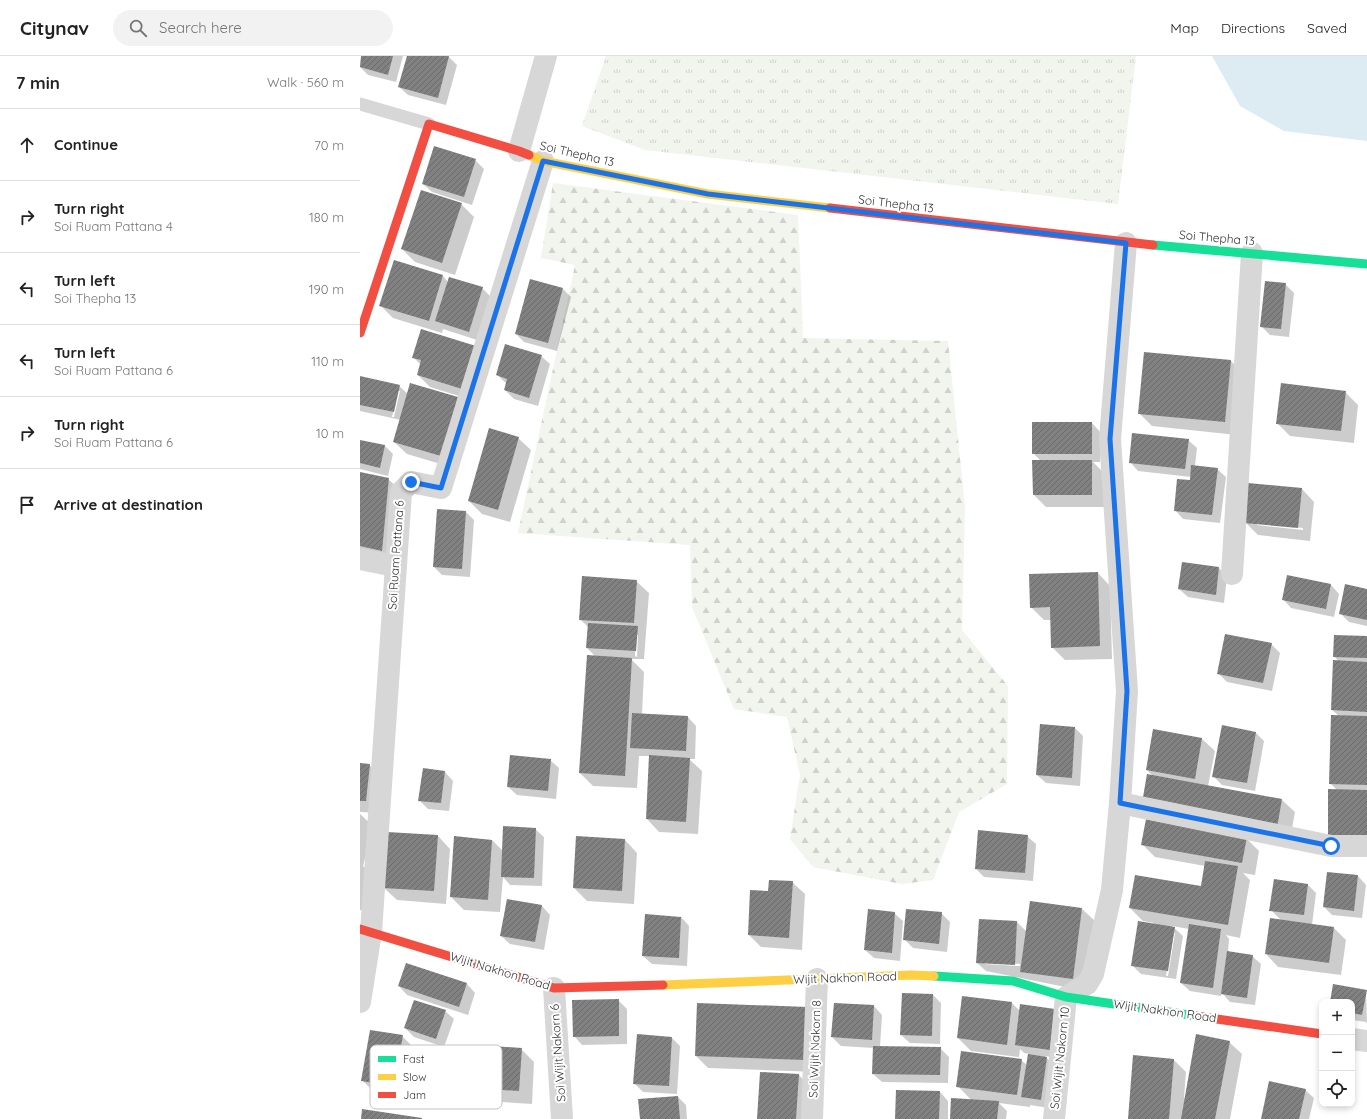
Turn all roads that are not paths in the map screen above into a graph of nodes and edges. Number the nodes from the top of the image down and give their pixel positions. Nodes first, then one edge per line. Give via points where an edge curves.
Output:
1 (546, 56) edge
2 (360, 104) edge
3 (429, 124) junction
4 (519, 151) junction
5 (543, 161) junction
6 (1126, 243) junction
7 (1252, 253) junction
8 (1367, 264) edge
9 (360, 333) edge
10 (360, 559) edge
11 (395, 566) junction
12 (1232, 574) dead end
13 (1120, 803) junction
14 (1367, 846) edge
15 (366, 930) edge
16 (817, 979) junction
17 (554, 988) junction
18 (1066, 997) junction
19 (360, 1002) edge
20 (1319, 1034) edge
21 (1355, 1039) edge
22 (1367, 1041) edge
23 (562, 1119) edge
24 (812, 1119) edge
25 (1054, 1119) edge

1 - 4 street
2 - 3 lane
3 - 4 street, Soi Thepha 13
3 - 9 street
4 - 5 street, Soi Thepha 13
5 - 6 street, Soi Thepha 13 via 708,194
5 - 11 street, Soi Ruam Pattana 6 via 441,488 411,482 401,492
6 - 7 street, Soi Thepha 13
6 - 13 street via 1110,439 1127,691
7 - 8 street, Soi Thepha 13
7 - 12 street
10 - 11 street
11 - 15 street, Soi Ruam Pattana 6
13 - 14 street via 1331,846
13 - 18 street via 1112,890 1093,974 1087,984
15 - 17 street, Wijit Nakhon Road
15 - 19 street, Soi Ruam Pattana 6
16 - 17 street, Wijit Nakhon Road
16 - 18 street, Wijit Nakhon Road via 912,975 1012,981
16 - 24 street, Soi Wijit Nakorn 8
17 - 23 street, Soi Wijit Nakorn 6
18 - 20 street, Wijit Nakhon Road
18 - 25 street, Soi Wijit Nakorn 10
21 - 22 street

